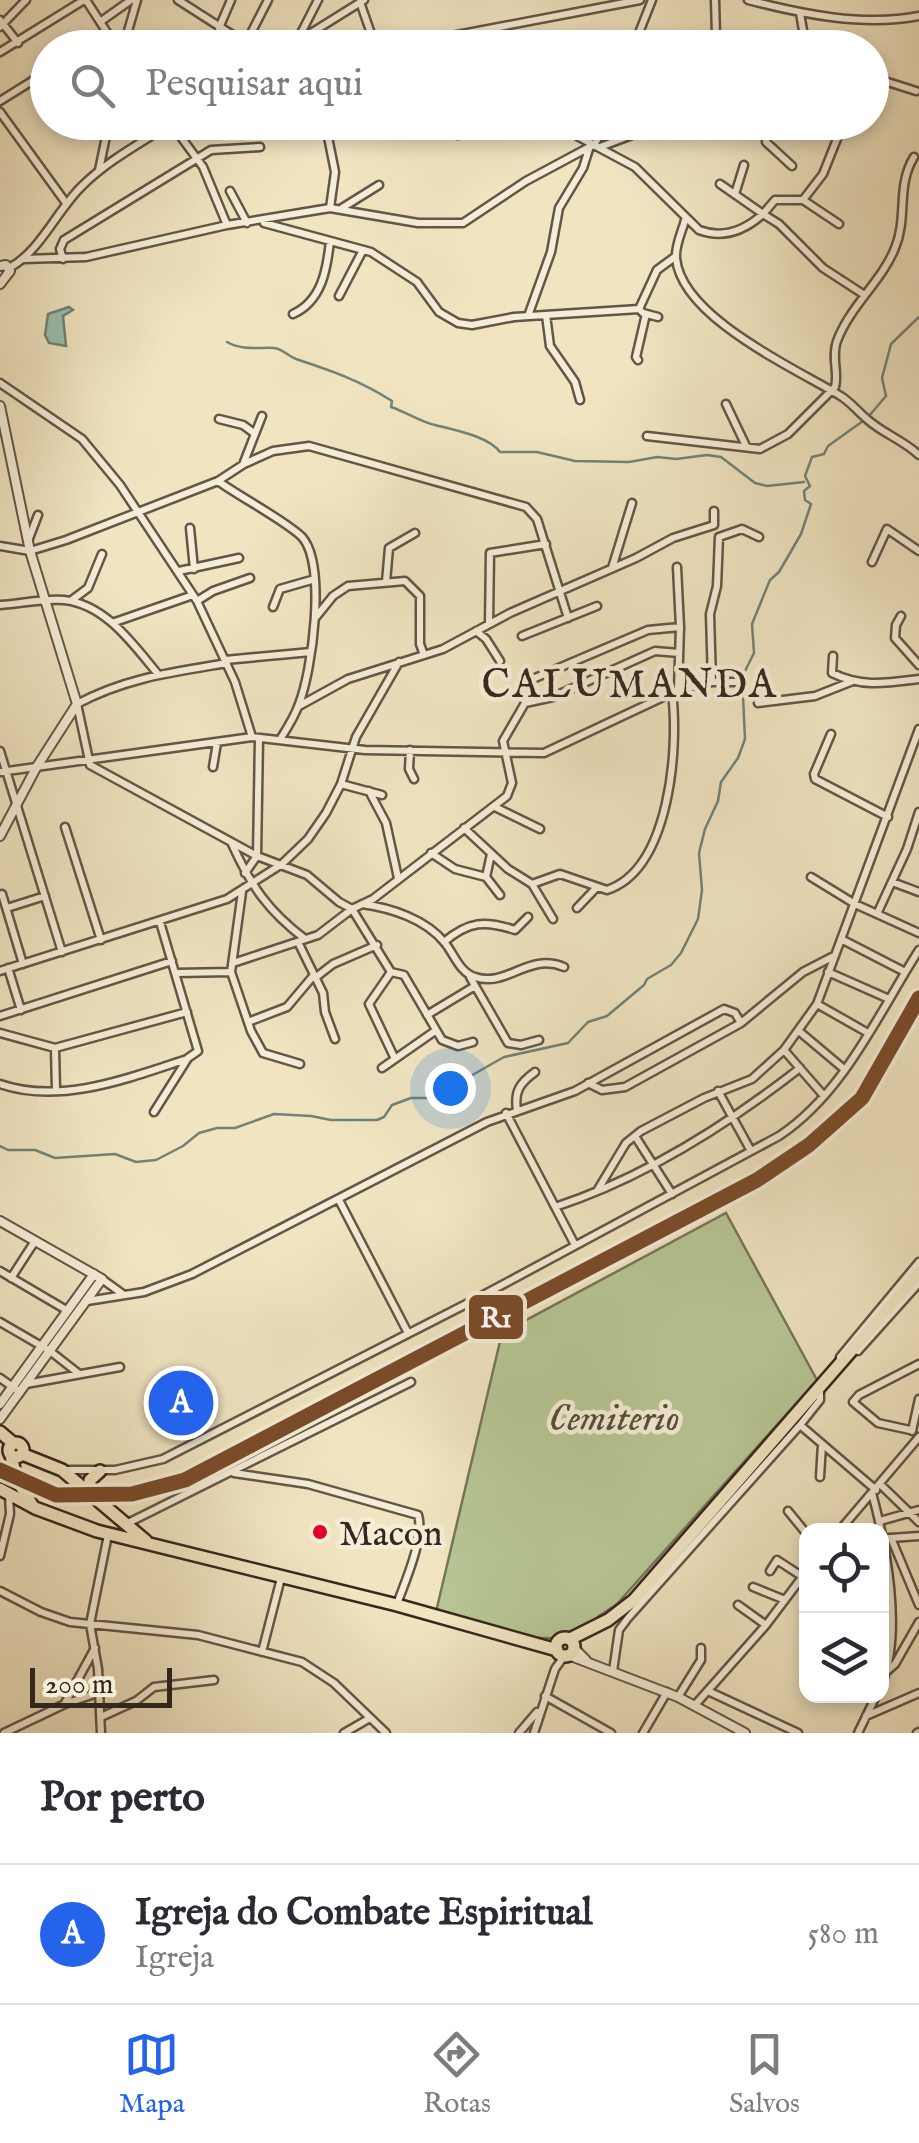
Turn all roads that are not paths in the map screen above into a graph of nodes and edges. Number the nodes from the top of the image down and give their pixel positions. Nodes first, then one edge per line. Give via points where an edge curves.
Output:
1 (26, 0) edge
2 (85, 0) edge
3 (134, 0) edge
4 (178, 0) edge
5 (231, 0) edge
6 (268, 0) edge
7 (318, 0) edge
8 (640, 0) edge
9 (652, 0) edge
10 (714, 0) edge
11 (748, 0) edge
12 (361, 1) edge
13 (800, 13) junction
14 (919, 16) edge
15 (100, 22) junction
16 (1, 23) edge
17 (219, 28) junction
18 (38, 30) edge
19 (105, 30) edge
20 (125, 30) edge
21 (223, 30) edge
22 (256, 30) edge
23 (303, 30) edge
24 (316, 30) edge
25 (370, 30) edge
26 (482, 30) edge
27 (641, 30) edge
28 (716, 30) edge
29 (803, 30) edge
30 (30, 35) edge
31 (18, 43) junction
32 (0, 52) edge
33 (30, 82) edge
34 (889, 82) edge
35 (916, 91) dead end
36 (0, 100) edge
37 (0, 112) edge
38 (105, 140) edge
39 (146, 140) edge
40 (184, 140) edge
41 (329, 140) edge
42 (583, 140) edge
43 (597, 140) edge
44 (613, 140) edge
45 (766, 140) edge
46 (837, 140) edge
47 (594, 146) junction
48 (260, 147) dead end
49 (914, 157) dead end
50 (198, 160) junction
51 (744, 166) dead end
52 (792, 166) dead end
53 (99, 170) junction
54 (720, 184) dead end
55 (379, 185) dead end
56 (230, 191) dead end
57 (735, 194) junction
58 (803, 200) junction
59 (66, 203) junction
60 (330, 208) junction
61 (340, 210) junction
62 (762, 214) junction
63 (686, 220) junction
64 (260, 222) junction
65 (247, 223) junction
66 (839, 224) dead end
67 (227, 226) junction
68 (330, 241) junction
69 (363, 250) junction
70 (676, 256) junction
71 (24, 259) junction
72 (63, 259) junction
73 (3, 274) edge
74 (863, 294) junction
75 (340, 296) dead end
76 (642, 311) junction
77 (294, 314) dead end
78 (546, 315) junction
79 (528, 316) junction
80 (658, 317) dead end
81 (638, 360) dead end
82 (0, 383) edge
83 (830, 391) junction
84 (580, 400) dead end
85 (726, 404) dead end
86 (0, 406) edge
87 (262, 416) dead end
88 (219, 419) dead end
89 (254, 433) junction
90 (647, 436) dead end
91 (747, 448) junction
92 (919, 455) edge
93 (244, 464) junction
94 (218, 481) junction
95 (632, 502) dead end
96 (136, 511) junction
97 (714, 511) dead end
98 (38, 515) dead end
99 (712, 526) junction
100 (190, 528) dead end
101 (416, 533) dead end
102 (719, 537) junction
103 (760, 537) dead end
104 (546, 544) junction
105 (0, 546) edge
106 (28, 547) junction
107 (919, 551) edge
108 (102, 554) dead end
109 (239, 558) dead end
110 (872, 562) dead end
111 (677, 566) dead end
112 (194, 569) junction
113 (612, 569) junction
114 (179, 571) junction
115 (250, 578) dead end
116 (314, 579) junction
117 (386, 582) junction
118 (560, 591) junction
119 (195, 598) junction
120 (47, 600) junction
121 (70, 601) junction
122 (0, 606) edge
123 (598, 606) dead end
124 (272, 607) dead end
125 (901, 616) dead end
126 (314, 618) junction
127 (568, 618) junction
128 (112, 623) junction
129 (489, 624) junction
130 (680, 626) junction
131 (476, 630) junction
132 (522, 636) dead end
133 (312, 652) junction
134 (679, 653) junction
135 (424, 655) junction
136 (834, 656) dead end
137 (500, 661) dead end
138 (226, 662) junction
139 (399, 662) junction
140 (919, 665) edge
141 (157, 673) junction
142 (919, 679) edge
143 (854, 680) junction
144 (712, 682) junction
145 (735, 682) dead end
146 (675, 692) junction
147 (525, 703) junction
148 (758, 703) dead end
149 (77, 704) junction
150 (299, 706) junction
151 (919, 729) edge
152 (831, 734) dead end
153 (255, 737) junction
154 (281, 738) junction
155 (217, 743) junction
156 (353, 748) junction
157 (0, 750) edge
158 (410, 750) junction
159 (504, 753) junction
160 (88, 761) junction
161 (213, 767) dead end
162 (36, 768) junction
163 (4, 772) edge
164 (414, 779) dead end
165 (341, 784) junction
166 (369, 791) junction
167 (382, 794) dead end
168 (18, 804) junction
169 (495, 807) junction
170 (918, 815) edge
171 (888, 817) junction
172 (65, 827) dead end
173 (464, 828) junction
174 (540, 829) dead end
175 (0, 836) edge
176 (231, 842) junction
177 (906, 849) junction
178 (431, 852) junction
179 (490, 854) junction
180 (919, 854) edge
181 (257, 856) junction
182 (282, 864) junction
183 (245, 873) junction
184 (486, 877) junction
185 (811, 877) dead end
186 (398, 878) junction
187 (892, 882) junction
188 (532, 884) junction
189 (251, 886) junction
190 (597, 886) junction
191 (242, 892) junction
192 (919, 892) edge
193 (2, 894) dead end
194 (500, 894) dead end
195 (45, 896) junction
196 (362, 904) junction
197 (855, 904) junction
198 (6, 908) junction
199 (578, 908) dead end
200 (352, 909) junction
201 (877, 914) junction
202 (528, 917) dead end
203 (553, 919) dead end
204 (160, 922) junction
205 (919, 932) edge
206 (101, 940) junction
207 (841, 940) junction
208 (302, 941) junction
209 (444, 942) junction
210 (377, 944) junction
211 (919, 950) edge
212 (62, 952) junction
213 (834, 956) junction
214 (172, 961) junction
215 (23, 964) junction
216 (564, 967) dead end
217 (232, 968) junction
218 (4, 970) edge
219 (391, 972) junction
220 (828, 972) junction
221 (905, 972) junction
222 (176, 973) junction
223 (314, 976) junction
224 (470, 976) junction
225 (474, 986) junction
226 (889, 999) junction
227 (817, 1004) junction
228 (20, 1010) junction
229 (187, 1012) junction
230 (427, 1014) junction
231 (0, 1016) edge
232 (248, 1022) junction
233 (741, 1023) junction
234 (435, 1030) junction
235 (800, 1032) junction
236 (0, 1033) edge
237 (868, 1033) junction
238 (335, 1039) dead end
239 (540, 1040) dead end
240 (473, 1042) dead end
241 (55, 1048) junction
242 (784, 1050) junction
243 (188, 1058) junction
244 (396, 1059) junction
245 (300, 1064) dead end
246 (382, 1068) dead end
247 (800, 1068) junction
248 (844, 1069) junction
249 (534, 1072) dead end
250 (588, 1083) junction
251 (0, 1084) edge
252 (56, 1091) junction
253 (718, 1092) junction
254 (824, 1096) junction
255 (517, 1110) junction
256 (154, 1112) dead end
257 (506, 1113) junction
258 (731, 1119) junction
259 (635, 1135) junction
260 (750, 1151) junction
261 (652, 1163) junction
262 (597, 1191) junction
263 (672, 1194) junction
264 (340, 1200) junction
265 (555, 1207) junction
266 (0, 1222) edge
267 (34, 1241) junction
268 (575, 1245) junction
269 (919, 1262) edge
270 (0, 1272) edge
271 (919, 1273) edge
272 (98, 1276) junction
273 (11, 1278) junction
274 (919, 1282) edge
275 (125, 1296) junction
276 (87, 1301) junction
277 (72, 1313) junction
278 (0, 1322) edge
279 (408, 1334) junction
280 (46, 1348) junction
281 (919, 1364) edge
282 (120, 1367) dead end
283 (79, 1374) junction
284 (0, 1378) edge
285 (411, 1382) dead end
286 (824, 1384) junction
287 (20, 1387) junction
288 (919, 1399) edge
289 (0, 1404) edge
290 (0, 1420) edge
291 (800, 1426) junction
292 (910, 1430) junction
293 (0, 1432) edge
294 (919, 1436) edge
295 (822, 1444) junction
296 (11, 1449) edge
297 (62, 1470) junction
298 (100, 1470) junction
299 (233, 1473) junction
300 (820, 1477) dead end
301 (16, 1478) junction
302 (876, 1489) junction
303 (3, 1490) edge
304 (88, 1492) junction
305 (30, 1506) junction
306 (108, 1510) junction
307 (788, 1511) dead end
308 (915, 1511) edge
309 (10, 1514) junction
310 (880, 1521) joint
311 (919, 1522) edge
312 (846, 1523) edge
313 (799, 1524) edge
314 (125, 1525) junction
315 (103, 1532) junction
316 (919, 1536) edge
317 (889, 1538) edge
318 (149, 1544) junction
319 (889, 1546) edge
320 (0, 1556) edge
321 (770, 1571) dead end
322 (799, 1571) edge
323 (281, 1576) junction
324 (799, 1582) edge
325 (753, 1587) dead end
326 (0, 1591) edge
327 (785, 1600) junction
328 (397, 1605) junction
329 (738, 1605) dead end
330 (919, 1605) edge
331 (919, 1622) edge
332 (90, 1624) junction
333 (766, 1625) junction
334 (95, 1647) junction
335 (567, 1647) junction
336 (701, 1648) dead end
337 (262, 1652) junction
338 (889, 1669) edge
339 (613, 1671) junction
340 (214, 1680) dead end
341 (708, 1691) junction
342 (100, 1692) junction
343 (667, 1692) junction
344 (919, 1693) edge
345 (545, 1696) junction
346 (678, 1697) junction
347 (872, 1703) edge
348 (64, 1704) junction
349 (695, 1705) junction
350 (541, 1707) junction
351 (866, 1716) junction
352 (101, 1717) junction
353 (370, 1718) junction
354 (787, 1730) edge
355 (740, 1732) edge
356 (4, 1733) edge
357 (101, 1733) edge
358 (344, 1733) edge
359 (386, 1733) edge
360 (519, 1733) edge
361 (534, 1733) edge
362 (611, 1733) edge
363 (642, 1733) edge
364 (798, 1733) edge
365 (858, 1733) edge

1 - 16 street
2 - 15 street
2 - 18 street
3 - 15 street
3 - 20 street
4 - 17 street
5 - 17 street
6 - 22 street
7 - 23 street
8 - 26 street
9 - 27 street
10 - 28 street
11 - 13 street
12 - 24 street
12 - 25 street
13 - 14 street
13 - 29 street
15 - 19 street
16 - 31 street
17 - 21 street
30 - 31 street
31 - 32 street
33 - 36 street
34 - 35 street
37 - 59 street
38 - 53 street
39 - 53 street
40 - 50 street
41 - 60 street via 335,172
42 - 47 street
43 - 47 street
44 - 47 street
45 - 52 street
46 - 58 street
47 - 61 street via 526,180 463,223
47 - 63 street via 635,168
47 - 79 street via 559,208
48 - 50 street via 218,148
49 - 74 street via 902,181 894,252
50 - 67 street
50 - 72 street via 64,240
51 - 57 street
53 - 59 street
54 - 57 street
55 - 61 street
56 - 65 street
57 - 62 street
58 - 62 street via 775,200
58 - 66 street
59 - 71 street
60 - 61 street
60 - 64 street
62 - 63 street via 731,234 712,235
62 - 74 street
63 - 70 street
64 - 65 street
64 - 68 street
65 - 67 street
67 - 72 street
68 - 69 street
68 - 77 street via 316,294
69 - 75 street
69 - 79 street via 417,282 446,319 472,325
70 - 76 street via 657,270
70 - 83 street via 689,288 715,316
71 - 72 street
71 - 73 street
74 - 83 street via 835,345 837,381
76 - 78 street
76 - 80 street
76 - 81 street
78 - 79 street
78 - 84 street via 550,346 576,382
82 - 96 street via 82,438
83 - 91 street via 788,434 767,447
83 - 92 street
85 - 91 street
86 - 106 street
87 - 89 street
88 - 89 street
89 - 93 street
90 - 91 street
93 - 94 street
93 - 104 street via 294,446 328,450 526,508
94 - 96 street
94 - 116 street via 301,536
95 - 113 street
96 - 106 street via 81,535
96 - 114 street
97 - 99 street
98 - 106 street
99 - 102 street
99 - 113 street
100 - 112 street
101 - 117 street via 389,548
102 - 103 street via 742,530
102 - 144 street via 710,614
104 - 118 street
104 - 129 street via 490,552
105 - 106 street
106 - 120 street
107 - 110 street via 887,529
108 - 121 street via 88,588
109 - 112 street
111 - 130 street
112 - 114 street
113 - 118 street
114 - 119 street
115 - 119 street
116 - 124 street via 280,589
116 - 126 street
117 - 126 street via 340,590
117 - 135 street via 405,581 420,596
118 - 127 street
118 - 129 street
119 - 128 street
119 - 138 street
120 - 121 street
120 - 122 street
120 - 149 street
121 - 128 street
123 - 127 street
125 - 140 street via 895,638
126 - 133 street
127 - 132 street
128 - 141 street
129 - 131 street
130 - 134 street
130 - 147 street via 648,630 528,681
131 - 135 street
131 - 137 street
133 - 138 street
133 - 150 street
134 - 146 street
134 - 147 street via 655,651
135 - 139 street
136 - 143 street via 833,674
138 - 141 street
138 - 153 street
139 - 150 street
139 - 156 street
141 - 149 street
142 - 143 street via 882,686
143 - 148 street via 815,696
144 - 145 street
144 - 146 street
146 - 159 street via 544,753
146 - 190 street via 676,732 657,834 625,881 611,889
147 - 159 street via 505,734
149 - 160 street
149 - 162 street
150 - 154 street
151 - 171 street
152 - 171 street via 815,779
153 - 154 street
153 - 155 street
153 - 181 street
154 - 156 street
155 - 160 street
155 - 161 street
156 - 158 street
156 - 165 street
157 - 163 street
158 - 159 street
158 - 164 street
159 - 169 street via 512,787
160 - 162 street
160 - 176 street
162 - 163 street
162 - 168 street
163 - 168 street
165 - 166 street
165 - 182 street via 308,840
166 - 167 street
166 - 186 street via 386,822
168 - 175 street
168 - 195 street
169 - 173 street
169 - 174 street
170 - 177 street
171 - 197 street
172 - 206 street
173 - 178 street
173 - 179 street
176 - 181 street
176 - 183 street
177 - 180 street
177 - 187 street
178 - 184 street via 454,870
178 - 186 street
179 - 184 street
179 - 188 street
181 - 182 street
181 - 183 street
182 - 189 street
182 - 200 street
183 - 189 street
184 - 194 street
185 - 197 street
186 - 196 street
187 - 192 street
187 - 201 street
188 - 190 street via 560,874
188 - 203 street
189 - 191 street
189 - 208 street
190 - 199 street
191 - 204 street
191 - 217 street
193 - 198 street
195 - 198 street
195 - 212 street
196 - 200 street
196 - 209 street via 420,921
197 - 201 street
197 - 207 street
198 - 215 street
200 - 208 street
200 - 210 street
201 - 205 street
202 - 209 street via 515,930 462,927
204 - 206 street
204 - 214 street
206 - 212 street
207 - 213 street
207 - 221 street
208 - 217 street
208 - 223 street
209 - 224 street
210 - 219 street
210 - 223 street
211 - 221 street
212 - 215 street
213 - 220 street
213 - 233 street via 803,972
214 - 222 street
214 - 228 street
215 - 218 street
216 - 224 street via 540,962 492,979
217 - 222 street
217 - 232 street
218 - 228 street
219 - 230 street via 404,975
219 - 244 street via 369,1004
220 - 226 street
220 - 227 street
221 - 226 street
222 - 229 street
223 - 232 street via 287,1007
223 - 238 street
224 - 225 street
225 - 230 street
225 - 239 street via 508,1043
226 - 237 street
227 - 235 street
227 - 237 street
228 - 231 street
229 - 241 street
229 - 243 street via 198,1050
230 - 234 street
232 - 245 street via 263,1054
233 - 250 street via 625,1087 602,1090
233 - 250 street via 724,1009
234 - 240 street via 451,1045
234 - 244 street
235 - 242 street
235 - 248 street
236 - 241 street
237 - 248 street
241 - 252 street
242 - 247 street
242 - 253 street via 752,1079
243 - 252 street
243 - 256 street
244 - 246 street
247 - 254 street
247 - 258 street
248 - 254 street
249 - 255 street via 516,1092
250 - 255 street
251 - 252 street
253 - 258 street
253 - 259 street
254 - 260 street via 794,1126
255 - 257 street
257 - 264 street
257 - 265 street
258 - 260 street
258 - 261 street
259 - 261 street
259 - 262 street
260 - 263 street
261 - 262 street
261 - 263 street
262 - 265 street
263 - 268 street
264 - 275 street via 192,1274
264 - 279 street
265 - 268 street
266 - 267 street
267 - 272 street
267 - 273 street
268 - 279 street
269 - 286 street via 844,1348
270 - 273 street
271 - 286 main road
272 - 275 street
272 - 276 street
272 - 277 street
273 - 277 street
274 - 286 street
275 - 276 street
276 - 277 street
277 - 280 street
278 - 280 street
279 - 298 street via 163,1459
280 - 283 street
280 - 287 street
281 - 292 street via 853,1402 878,1423
282 - 283 street
283 - 287 street
284 - 287 street
285 - 299 street
286 - 291 street
286 - 335 main road via 634,1600
287 - 289 street
287 - 290 street
288 - 292 street
291 - 295 street
291 - 339 street via 628,1618 619,1630
292 - 294 street
293 - 296 main road
294 - 302 street
295 - 300 street
295 - 302 street
296 - 297 main road
296 - 301 main road
297 - 298 street
297 - 304 main road
298 - 304 main road
299 - 314 street
299 - 328 street via 308,1484 418,1515
301 - 303 main road
301 - 305 main road
302 - 308 street
302 - 310 street
302 - 312 street
303 - 305 main road
303 - 309 street
304 - 306 main road
305 - 309 street
305 - 315 main road
306 - 314 main road
306 - 315 main road
307 - 313 street
308 - 310 street
308 - 311 street
309 - 320 street
314 - 318 main road
315 - 318 main road
315 - 332 street
316 - 317 street
318 - 323 main road
319 - 330 street
321 - 322 street via 777,1560
323 - 328 main road
323 - 337 street
324 - 327 street
325 - 327 street
326 - 332 street via 59,1619
327 - 333 street
328 - 335 main road
329 - 333 street
331 - 338 street
332 - 334 street
332 - 337 street via 198,1635
333 - 341 street
334 - 342 street
334 - 348 street
335 - 339 street
335 - 345 street
336 - 346 street via 701,1660
337 - 353 street via 315,1668
339 - 343 street
340 - 352 street via 154,1686
341 - 349 street
341 - 354 street
342 - 348 street
342 - 352 street
343 - 346 street
343 - 363 street
344 - 351 street
345 - 350 street
345 - 362 street
346 - 349 street
347 - 351 street
348 - 356 street
349 - 355 street
350 - 360 street
350 - 361 street
351 - 365 street
352 - 357 street
353 - 358 street
353 - 359 street
354 - 364 street

